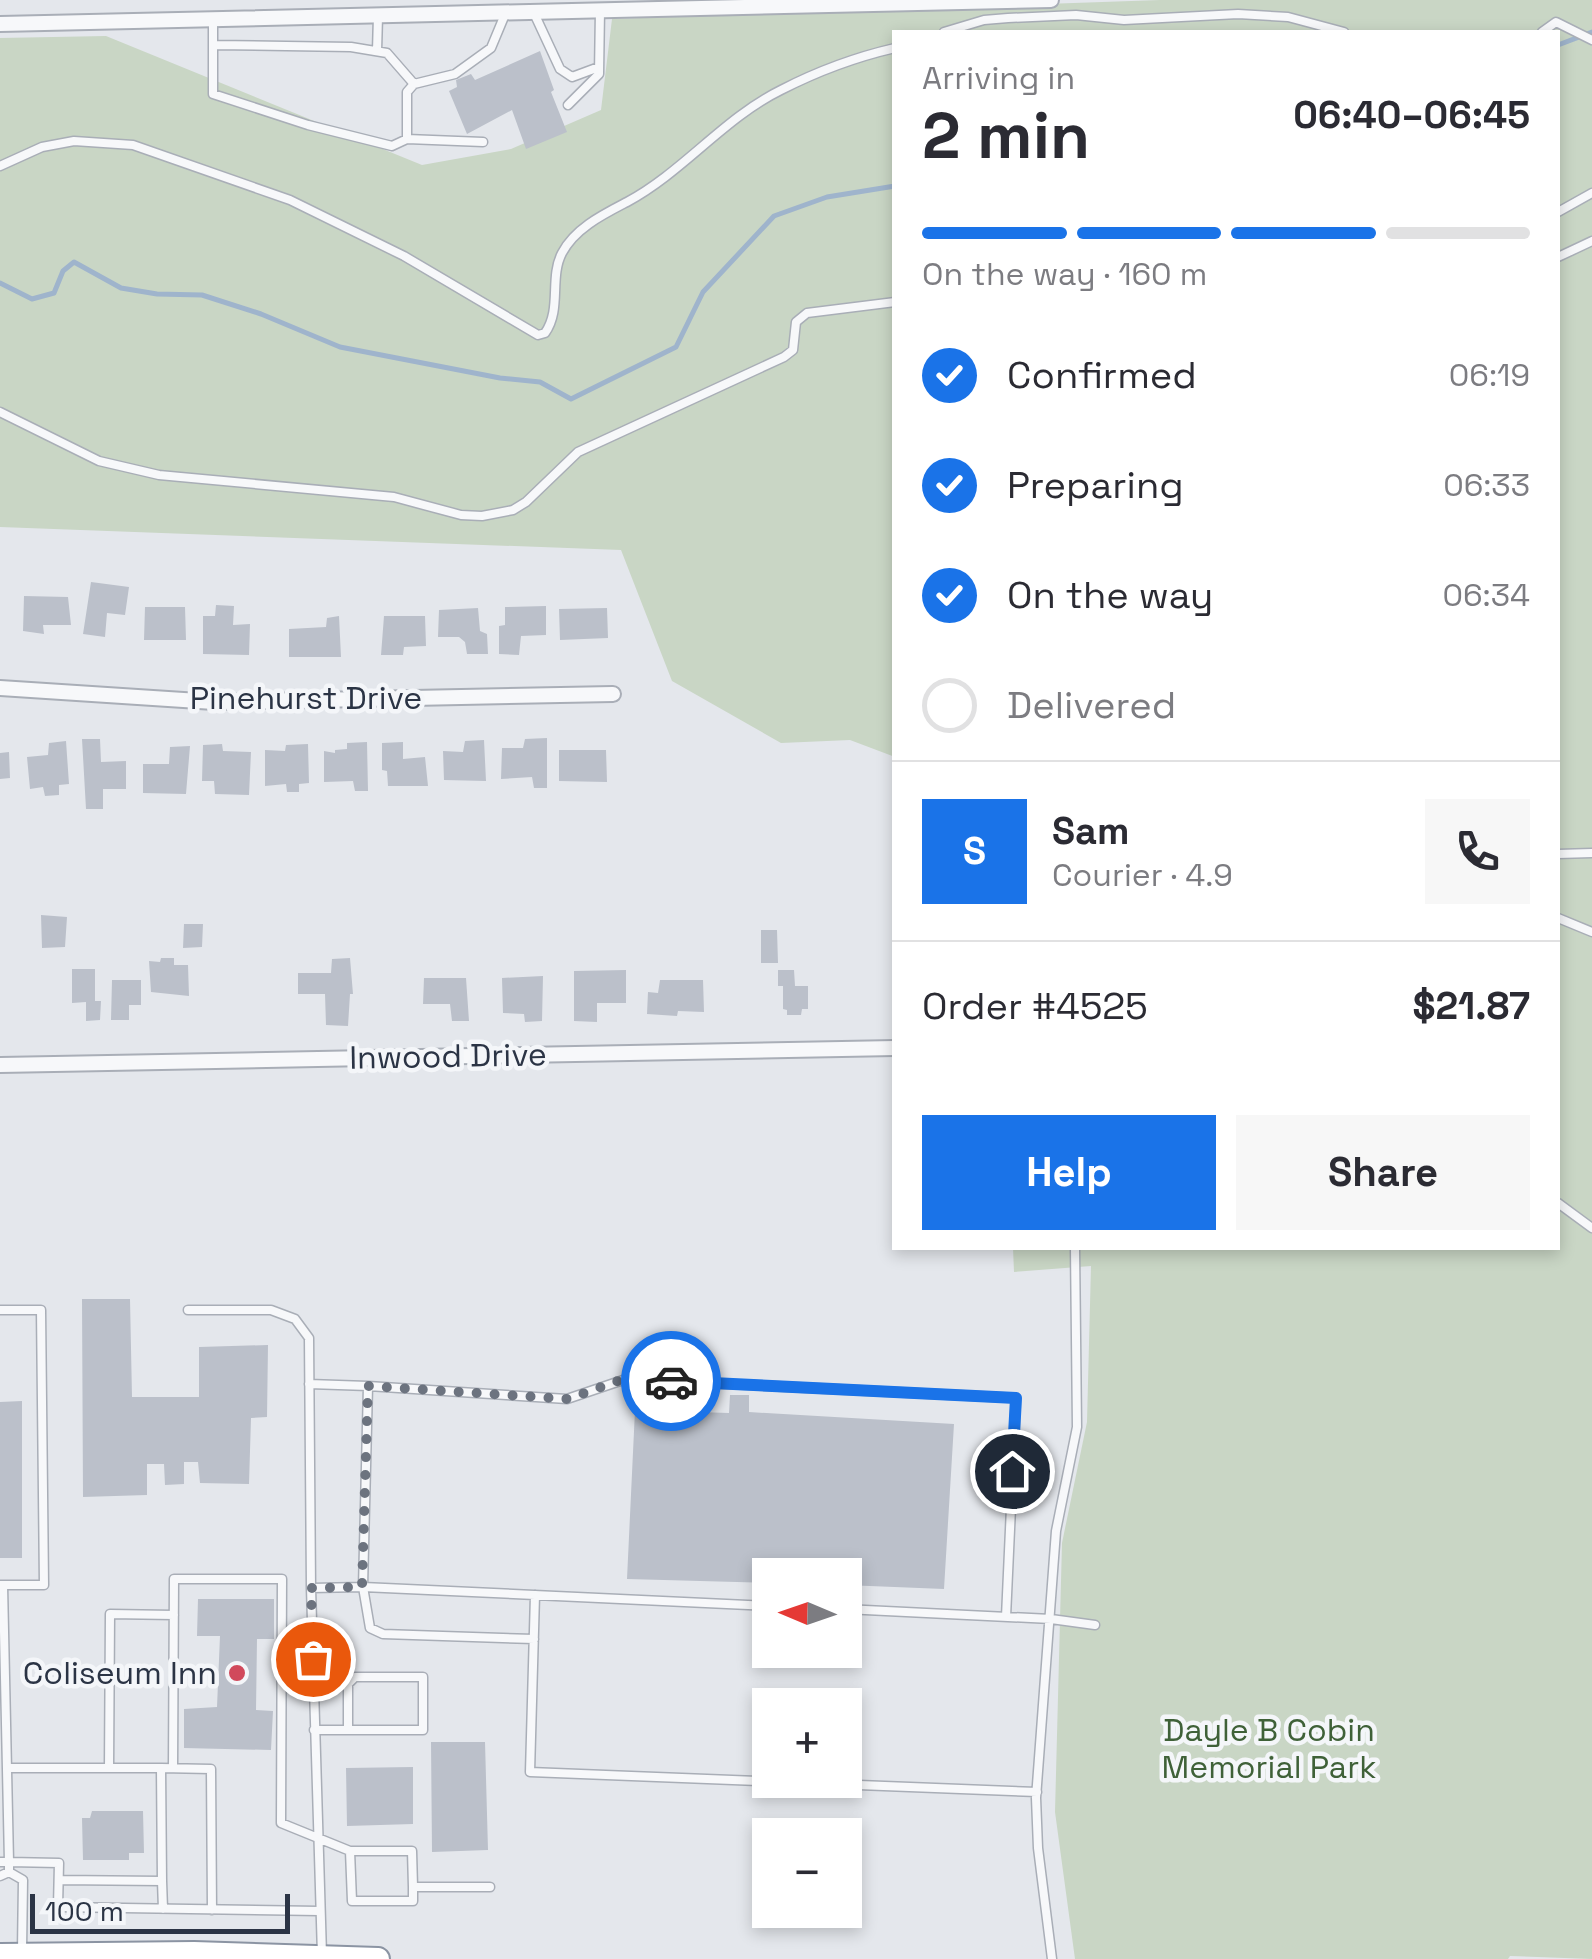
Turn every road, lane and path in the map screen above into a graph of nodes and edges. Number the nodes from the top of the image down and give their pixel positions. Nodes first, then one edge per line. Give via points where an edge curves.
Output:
1 (1051, 0) edge
2 (445, 6) edge
3 (600, 10) junction
4 (533, 11) junction
5 (506, 12) junction
6 (378, 15) junction
7 (214, 18) junction
8 (0, 24) edge
9 (951, 30) edge
10 (1337, 30) edge
11 (1545, 30) edge
12 (1589, 40) edge
13 (212, 45) junction
14 (892, 49) edge
15 (377, 52) junction
16 (599, 67) junction
17 (414, 84) junction
18 (568, 105) dead end
19 (407, 139) junction
20 (483, 142) dead end
21 (0, 166) edge
22 (1592, 193) edge
23 (1560, 211) edge
24 (1592, 241) edge
25 (1560, 256) edge
26 (892, 302) edge
27 (0, 412) edge
28 (0, 688) edge
29 (612, 694) dead end
30 (1592, 853) edge
31 (1560, 854) edge
32 (1560, 919) edge
33 (1592, 932) edge
34 (892, 1048) edge
35 (0, 1065) edge
36 (1560, 1204) edge
37 (1592, 1228) edge
38 (1076, 1250) edge
39 (0, 1310) edge
40 (188, 1310) dead end
41 (309, 1384) junction
42 (368, 1386) junction
43 (2, 1586) edge
44 (362, 1587) junction
45 (311, 1588) junction
46 (534, 1595) junction
47 (752, 1605) edge
48 (862, 1611) edge
49 (174, 1614) junction
50 (1006, 1617) junction
51 (1050, 1619) junction
52 (1095, 1625) dead end
53 (534, 1639) junction
54 (314, 1730) junction
55 (348, 1730) junction
56 (3, 1733) edge
57 (7, 1768) junction
58 (109, 1768) junction
59 (161, 1768) junction
60 (173, 1768) junction
61 (1037, 1792) junction
62 (317, 1836) junction
63 (350, 1851) junction
64 (4, 1868) edge
65 (58, 1880) junction
66 (162, 1881) junction
67 (413, 1887) junction
68 (490, 1887) dead end
69 (162, 1909) junction
70 (212, 1910) junction
71 (318, 1912) junction
72 (15, 1956) edge
73 (322, 1958) edge
74 (378, 1959) edge
75 (1052, 1959) edge

1 - 3 street
2 - 5 street
2 - 6 street
3 - 4 street
3 - 16 lane
4 - 5 street
4 - 16 lane via 560,68 572,77
5 - 17 lane via 491,48 455,74
6 - 7 street
6 - 15 lane
7 - 8 street
7 - 13 lane
9 - 10 lane via 1008,18 1238,14 1288,17
11 - 12 lane via 1556,22
13 - 15 lane
13 - 19 lane via 214,94 392,146
14 - 21 lane via 762,100 682,165 589,224 563,250 554,314 538,334 306,208 133,145 74,141
15 - 17 lane via 388,53
16 - 18 lane
17 - 19 lane via 407,92
19 - 20 lane
22 - 23 lane
24 - 25 lane
26 - 27 lane via 808,314 796,322 792,350 784,357 578,452 526,502 482,516 394,497 159,475 100,461
28 - 29 street, Pinehurst Drive via 214,702
30 - 31 lane
32 - 33 lane
34 - 35 street, Inwood Drive
36 - 37 lane
38 - 51 lane via 1077,1427 1056,1531
39 - 43 lane via 41,1310 44,1585
40 - 41 lane via 271,1310 295,1319 308,1338
41 - 42 lane
41 - 45 lane
42 - 44 lane
42 - 50 lane via 568,1399 626,1378 1016,1398
43 - 56 lane
44 - 45 lane
44 - 46 lane
44 - 53 lane via 370,1628 382,1634
45 - 54 lane
46 - 47 lane
46 - 53 lane
48 - 50 lane
49 - 58 lane via 110,1614
49 - 60 lane
49 - 62 lane via 174,1579 282,1579 281,1823
50 - 51 lane
51 - 52 lane
51 - 61 lane
53 - 61 lane via 530,1772
54 - 55 lane
54 - 62 lane
55 - 55 lane via 423,1730 423,1677 355,1677 348,1684
56 - 57 lane
57 - 58 lane
57 - 64 lane
58 - 59 lane
59 - 60 lane
59 - 66 lane
60 - 70 lane via 211,1769
61 - 75 lane
62 - 63 lane
62 - 71 lane
63 - 67 lane via 412,1851
63 - 67 lane via 352,1901 413,1901
64 - 65 lane via 59,1862
64 - 72 lane via 23,1880
65 - 66 lane
65 - 69 lane via 58,1907
66 - 69 lane
67 - 68 lane
69 - 70 lane
70 - 71 lane
71 - 73 lane
72 - 73 highway via 194,1952
73 - 74 highway

